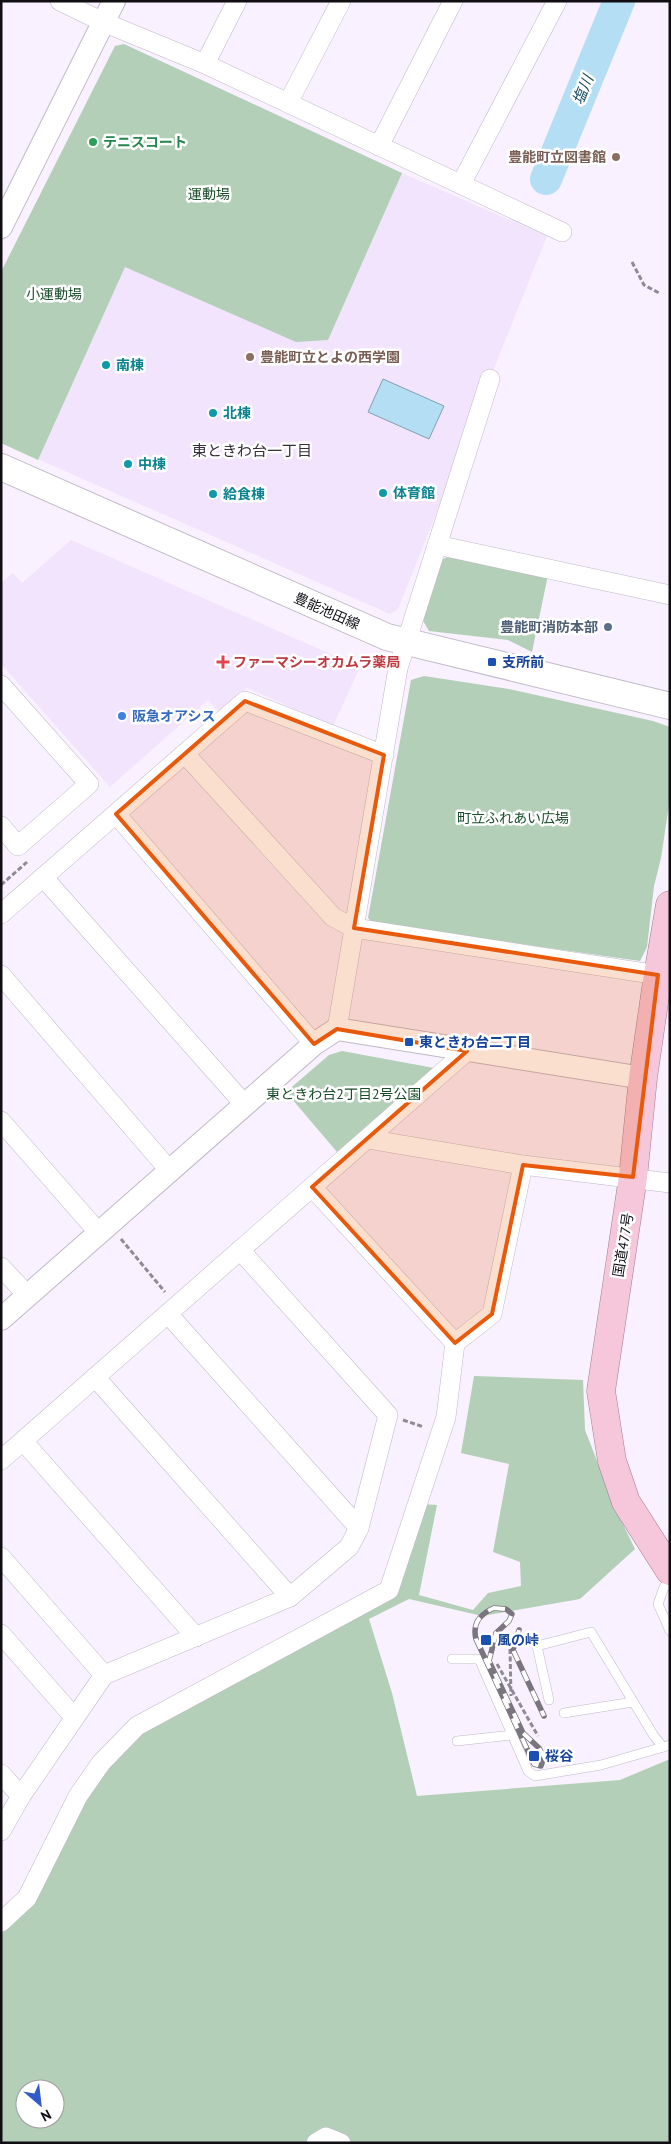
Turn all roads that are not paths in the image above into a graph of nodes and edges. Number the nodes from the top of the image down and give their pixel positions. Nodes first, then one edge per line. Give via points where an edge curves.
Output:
1 (60, 1) edge
2 (114, 1) edge
3 (237, 1) edge
4 (342, 1) edge
5 (453, 1) edge
6 (557, 1) edge
7 (103, 22) junction
8 (205, 64) junction
9 (288, 103) junction
10 (378, 146) junction
11 (461, 184) junction
12 (1, 227) edge
13 (562, 232) dead end
14 (490, 379) dead end
15 (1, 466) edge
16 (437, 545) junction
17 (670, 595) edge
18 (405, 643) junction
19 (1, 685) edge
20 (670, 706) edge
21 (185, 754) junction
22 (384, 755) junction
23 (116, 814) junction
24 (1, 826) edge
25 (43, 877) junction
26 (670, 905) edge
27 (1, 914) edge
28 (354, 928) junction
29 (1, 975) edge
30 (658, 975) junction
31 (337, 1029) junction
32 (314, 1044) junction
33 (467, 1051) junction
34 (643, 1078) junction
35 (245, 1105) junction
36 (1, 1121) edge
37 (367, 1139) junction
38 (523, 1165) junction
39 (170, 1171) junction
40 (633, 1177) junction
41 (670, 1183) edge
42 (312, 1187) junction
43 (104, 1229) junction
44 (240, 1250) junction
45 (1, 1267) edge
46 (28, 1296) junction
47 (172, 1310) junction
48 (1, 1319) edge
49 (455, 1343) junction
50 (96, 1377) junction
51 (24, 1441) junction
52 (1, 1460) edge
53 (359, 1528) junction
54 (1, 1557) edge
55 (666, 1557) edge
56 (670, 1584) edge
57 (290, 1597) junction
58 (670, 1631) edge
59 (1, 1634) edge
60 (196, 1637) junction
61 (452, 1659) dead end
62 (104, 1674) junction
63 (549, 1700) dead end
64 (633, 1702) junction
65 (564, 1713) dead end
66 (74, 1717) junction
67 (513, 1735) junction
68 (457, 1740) dead end
69 (667, 1746) edge
70 (1, 1774) edge
71 (21, 1796) junction
72 (1, 1831) edge
73 (1, 1922) edge
74 (316, 2143) edge
75 (341, 2143) edge

1 - 7 street
2 - 7 street
3 - 8 street
4 - 9 street
5 - 10 street
6 - 11 street
7 - 8 street
7 - 12 street
8 - 9 street
9 - 10 street
10 - 11 street
11 - 13 street
14 - 16 street
15 - 18 main road, 豊能池田線
16 - 17 street
16 - 18 street
18 - 20 main road, 豊能池田線
18 - 22 street
19 - 24 street via 89,784 18,846
21 - 22 street via 245,701
21 - 23 street
21 - 28 street via 333,917
22 - 28 street
23 - 25 street
23 - 32 street
25 - 27 street
25 - 35 street
26 - 30 highway, 国道477号
28 - 30 street
28 - 31 street
29 - 39 street
30 - 34 highway, 国道477号
31 - 32 street
31 - 33 street
32 - 35 street
33 - 34 street
33 - 37 street
34 - 40 highway, 国道477号
35 - 39 street
36 - 43 street
37 - 38 street
37 - 42 street
38 - 40 street
38 - 49 street via 492,1314
39 - 43 street
40 - 41 street
40 - 55 highway, 国道477号 via 601,1391 612,1461 626,1502
42 - 44 street
42 - 49 street
43 - 46 street
44 - 47 street
44 - 53 street via 388,1415
45 - 46 street
46 - 48 street
47 - 50 street
47 - 53 street
49 - 73 street via 446,1417 389,1590 137,1726 101,1763 78,1796 27,1898
50 - 51 street
50 - 57 street
51 - 52 street
51 - 60 street
53 - 57 street via 349,1547
54 - 62 street
56 - 58 lane via 664,1587 658,1604
57 - 60 street
59 - 66 street
60 - 62 street
61 - 67 lane via 479,1659
62 - 66 street
63 - 64 lane via 537,1646 591,1632
64 - 65 lane
64 - 69 lane via 654,1736
66 - 71 street
67 - 68 lane
67 - 69 lane via 528,1771 535,1776 601,1765
70 - 71 street
71 - 72 street
74 - 75 street via 326,2137

